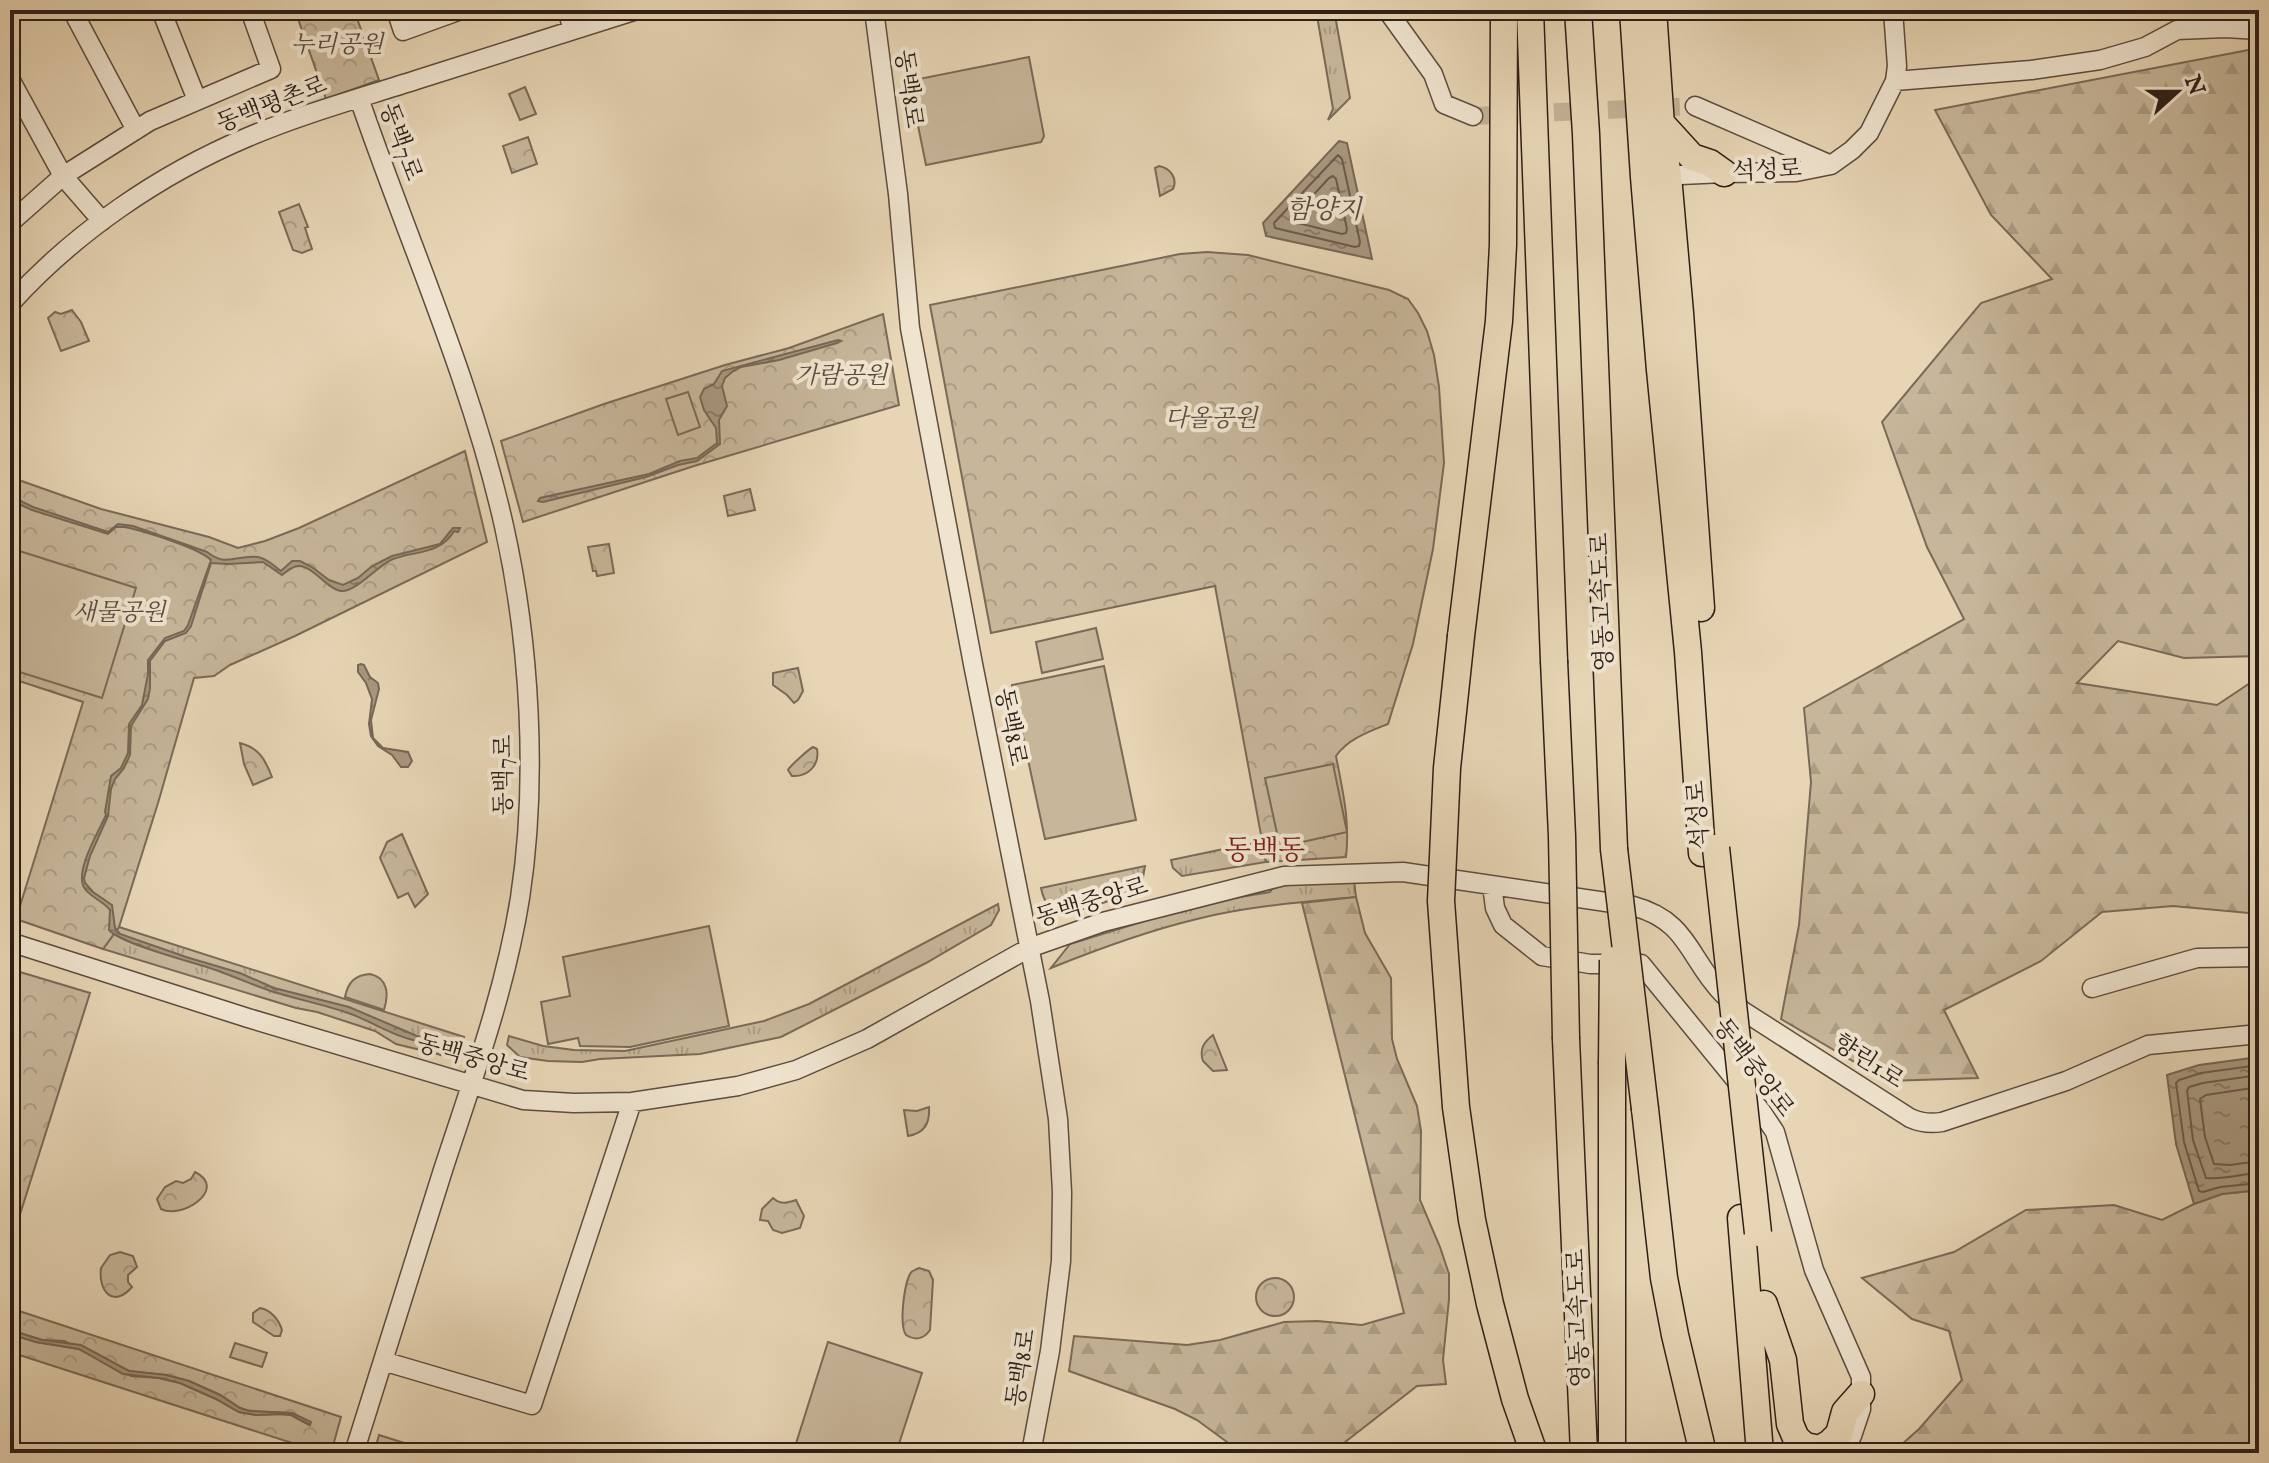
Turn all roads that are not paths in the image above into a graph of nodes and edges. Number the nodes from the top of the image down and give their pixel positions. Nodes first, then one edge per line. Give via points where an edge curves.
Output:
1 (72, 10) edge
2 (161, 10) edge
3 (250, 10) edge
4 (396, 10) edge
5 (461, 10) edge
6 (567, 10) edge
7 (637, 10) edge
8 (874, 10) edge
9 (1387, 10) edge
10 (1504, 10) edge
11 (1530, 10) edge
12 (1578, 10) edge
13 (1618, 10) edge
14 (1633, 10) edge
15 (1653, 10) edge
16 (1893, 10) edge
17 (573, 30) junction
18 (2259, 30) edge
19 (10, 79) edge
20 (1895, 81) junction
21 (359, 98) junction
22 (197, 100) junction
23 (1695, 106) tunnel mouth
24 (1473, 116) tunnel mouth
25 (1661, 123) junction
26 (136, 130) junction
27 (1831, 165) junction
28 (1724, 173) junction
29 (63, 176) junction
30 (1656, 177) junction
31 (11, 221) edge
32 (102, 221) junction
33 (10, 304) edge
34 (1660, 370) junction
35 (1614, 849) junction
36 (1709, 851) junction
37 (1492, 885) junction
38 (10, 942) edge
39 (1029, 948) junction
40 (2259, 957) edge
41 (2092, 988) dead end
42 (2259, 1034) edge
43 (471, 1085) junction
44 (632, 1102) junction
45 (1574, 1183) junction
46 (1612, 1195) junction
47 (1750, 1226) junction
48 (1764, 1304) junction
49 (383, 1361) junction
50 (1861, 1394) junction
51 (354, 1453) edge
52 (1031, 1453) edge
53 (1534, 1453) edge
54 (1570, 1453) edge
55 (1584, 1453) edge
56 (1612, 1453) edge
57 (1628, 1453) edge
58 (1703, 1453) edge
59 (1760, 1453) edge
60 (1776, 1453) edge
61 (1839, 1453) edge

1 - 26 street
2 - 22 street
3 - 22 street via 271,69
4 - 5 street via 403,31
6 - 17 street
7 - 17 street, 동백평촌로
8 - 39 street, 동백8로 via 910,328
9 - 24 street via 1433,74 1444,104
10 - 53 highway, bridge via 1499,321 1447,768 1441,901 1456,1107 1472,1220 1515,1399
11 - 45 highway, 영동고속도로, bridge
12 - 35 highway, 영동고속도로
13 - 34 highway via 1630,199
14 - 30 highway, 석성로
15 - 25 highway, 석성로
16 - 20 street, 석성로
17 - 21 street, 동백평촌로
18 - 20 street via 2177,30 2145,47 2100,60
19 - 29 street
20 - 27 street, 석성로 via 1869,133
21 - 32 street, 동백평촌로 via 230,145
21 - 43 street, 동백7로 via 477,426 504,529 523,645 528,736 524,861 511,951
22 - 26 street
23 - 27 street
25 - 28 highway via 1692,157
25 - 30 highway, 석성로
26 - 29 street
27 - 28 street, 석성로 via 1796,172
28 - 30 street, 석성로
29 - 31 street
29 - 32 street
30 - 34 highway, 석성로
30 - 36 highway via 1692,475
32 - 33 street, 동백평촌로
34 - 36 highway, 석성로
35 - 46 highway, 영동고속도로, bridge
35 - 58 highway, bridge via 1664,1278
36 - 47 highway, 석성로
37 - 39 street, 동백중앙로 via 1403,872 1284,876 1117,918
37 - 42 street, 향린1로 via 1633,906 1658,915 1743,1011 1920,1123 1942,1122 2053,1086 2148,1045
37 - 50 street, 동백중앙로 via 1503,925 1542,956 1590,964 1641,964 1761,1111 1775,1132 1814,1270 1861,1377
38 - 43 street, 동백중앙로
39 - 44 street, 동백중앙로 via 867,1039 796,1070 738,1086
39 - 52 street, 동백8로 via 1053,1082 1062,1192 1061,1261
40 - 41 street via 2197,958
43 - 44 street, 동백중앙로 via 523,1100
43 - 49 street, 동백7로
44 - 49 street via 532,1405
45 - 54 highway, 영동고속도로
45 - 55 highway, 영동고속도로
46 - 56 highway, 영동고속도로
46 - 57 highway, 영동고속도로
47 - 48 highway
47 - 59 highway, 석성로
48 - 50 highway via 1783,1360 1796,1438 1820,1449 1830,1443
48 - 60 highway
49 - 51 street, 동백7로
50 - 61 street, 동백중앙로 via 1852,1436

